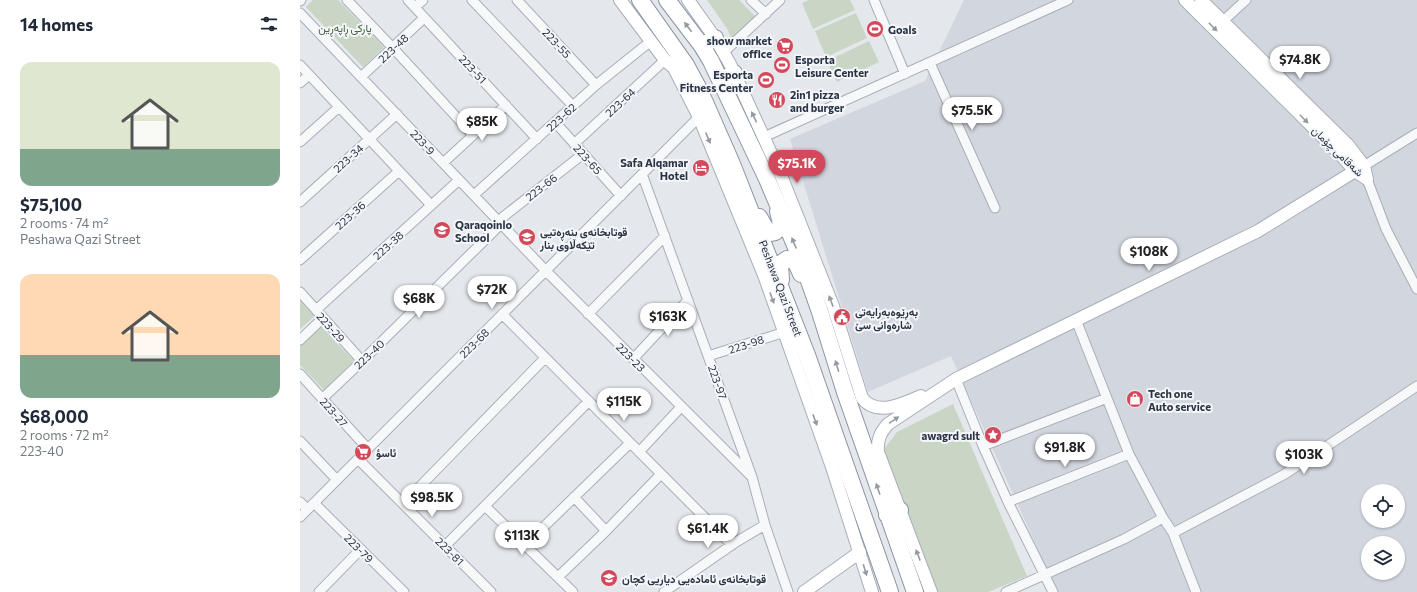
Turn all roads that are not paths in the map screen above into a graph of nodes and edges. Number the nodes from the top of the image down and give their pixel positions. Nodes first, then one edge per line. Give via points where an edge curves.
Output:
1 (347, 0) edge
2 (408, 0) edge
3 (423, 0) edge
4 (472, 0) edge
5 (620, 0) edge
6 (631, 0) edge
7 (667, 0) edge
8 (688, 0) edge
9 (751, 0) edge
10 (780, 0) edge
11 (874, 0) edge
12 (1068, 0) edge
13 (1185, 0) edge
14 (1201, 0) edge
15 (1246, 0) edge
16 (521, 1) edge
17 (415, 7) junction
18 (642, 12) edge
19 (300, 13) edge
20 (766, 14) junction
21 (424, 18) junction
22 (1224, 21) junction
23 (651, 41) junction
24 (709, 42) junction
25 (393, 48) junction
26 (724, 52) junction
27 (665, 60) junction
28 (930, 63) junction
29 (300, 65) edge
30 (905, 74) junction
31 (309, 75) junction
32 (361, 77) junction
33 (728, 77) junction
34 (300, 83) edge
35 (596, 85) junction
36 (506, 105) junction
37 (339, 106) junction
38 (573, 106) junction
39 (397, 114) junction
40 (699, 117) junction
41 (555, 122) junction
42 (1417, 133) edge
43 (473, 135) junction
44 (764, 138) junction
45 (370, 139) junction
46 (537, 139) junction
47 (300, 142) edge
48 (574, 144) junction
49 (1348, 145) junction
50 (583, 154) junction
51 (1340, 154) junction
52 (443, 163) junction
53 (1360, 168) junction
54 (399, 171) junction
55 (642, 174) junction
56 (1367, 179) joint
57 (459, 180) junction
58 (773, 181) junction
59 (742, 188) junction
60 (474, 196) junction
61 (621, 196) junction
62 (300, 202) edge
63 (431, 205) junction
64 (994, 208) dead end
65 (499, 222) junction
66 (665, 236) junction
67 (300, 260) edge
68 (546, 271) junction
69 (1417, 289) edge
70 (300, 292) edge
71 (688, 300) junction
72 (789, 309) junction
73 (316, 310) junction
74 (820, 312) junction
75 (502, 314) junction
76 (588, 314) junction
77 (323, 318) junction
78 (1076, 320) junction
79 (785, 332) junction
80 (300, 340) edge
81 (708, 356) junction
82 (545, 358) junction
83 (633, 359) junction
84 (362, 361) junction
85 (300, 374) edge
86 (953, 381) junction
87 (1417, 386) edge
88 (852, 392) junction
89 (1107, 398) junction
90 (322, 399) junction
91 (589, 401) junction
92 (681, 407) junction
93 (300, 441) edge
94 (630, 443) junction
95 (830, 443) junction
96 (983, 446) junction
97 (368, 449) junction
98 (639, 452) junction
99 (1129, 454) junction
100 (358, 459) junction
101 (660, 474) junction
102 (752, 477) junction
103 (337, 480) junction
104 (574, 497) junction
105 (300, 502) edge
106 (1008, 502) junction
107 (403, 504) junction
108 (311, 506) junction
109 (486, 506) junction
110 (894, 512) junction
111 (300, 517) edge
112 (1163, 518) junction
113 (765, 524) junction
114 (606, 531) junction
115 (1173, 533) junction
116 (525, 545) junction
117 (732, 545) junction
118 (445, 546) junction
119 (361, 549) junction
120 (860, 552) junction
121 (1045, 575) junction
122 (558, 577) junction
123 (485, 590) edge
124 (321, 591) edge
125 (404, 592) edge
126 (573, 592) edge
127 (664, 592) edge
128 (788, 592) edge
129 (804, 592) edge
130 (872, 592) edge
131 (890, 592) edge
132 (915, 592) edge
133 (931, 592) edge
134 (1006, 592) edge
135 (1053, 592) edge
136 (1196, 592) edge

1 - 25 street
2 - 17 street, 223-51
3 - 17 street
4 - 38 street
5 - 18 street
6 - 18 highway, Peshawa Qazi Street
24 -> 7 highway
8 - 24 street
9 - 20 street
10 - 20 street
11 - 30 street
12 - 28 street
13 -> 51 street, شەقامی چۆمان
14 - 22 street, شەقامی چۆمان
15 - 22 street
16 - 35 street, 223-55
17 - 21 street, 223-51
18 - 23 street
18 - 59 highway, Peshawa Qazi Street via 686,65
19 - 32 street, 223-9
20 - 26 street
21 - 25 street, 223-48
21 - 36 street, 223-51
22 - 49 street, شەقامی چۆمان
23 - 27 street
23 - 35 street, 223-62
24 - 26 street
24 - 33 highway
25 - 32 street, 223-48
25 - 43 street
26 - 33 street
27 - 40 street via 674,68
27 - 48 street, 223-64
28 - 30 street
28 - 64 street
29 - 31 street
30 - 44 street
31 - 34 street
31 - 37 street
32 - 39 street, 223-9
44 -> 33 street
33 - 58 highway
35 - 38 street, 223-62
36 - 43 street
36 - 46 street, 223-51
37 - 45 street
37 - 47 street
38 - 41 street, 223-62
39 - 45 street, 223-34
39 - 52 street, 223-9
40 - 55 street, 223-68
40 -> 79 street
41 - 46 street, 223-62
41 - 48 street, 223-65
42 - 53 street
43 - 52 street
44 - 58 street
45 - 54 street
45 - 62 street, 223-34
46 - 60 street, 223-62
48 - 50 street, 223-65
49 - 51 street
49 - 53 street, شەقامی چۆمان
50 - 61 street, 223-65
50 - 65 street, 223-66
51 - 53 street, شەقامی چۆمان
52 - 57 street, 223-9
53 - 56 street, شەقامی چۆمان
53 - 78 street via 1258,231
54 - 63 street
54 - 67 street, 223-36
55 - 61 street, 223-68
55 - 66 street, 223-97
56 - 69 street via 1386,229
57 - 60 street, 223-9
57 - 63 street, 223-38
58 - 59 highway via 781,224 773,233 764,226
74 -> 58 highway
88 -> 58 street via 833,306
59 - 72 highway, Peshawa Qazi Street
60 - 65 street, 223-9
61 - 68 street, 223-68
63 - 73 street, 223-38
65 - 68 street, 223-9
65 - 84 street, 223-40
66 - 71 street, 223-97
66 - 76 street
68 - 75 street, 223-68
68 - 76 street, 223-23
70 - 73 street, 223-29
71 - 81 street, 223-97
71 - 83 street
72 - 74 highway via 779,269 781,262 788,259 796,264
72 - 95 highway, Peshawa Qazi Street
73 - 77 street, 223-29
88 -> 74 highway
75 - 82 street
75 - 97 street, 223-68
76 - 83 street, 223-23
77 - 80 street
77 - 84 street, 223-29
78 - 86 street
78 - 89 street
79 - 81 street, 223-98
79 -> 95 street
81 - 102 street, 223-97
82 - 91 street
82 - 107 street
83 - 92 street, 223-23
84 - 90 street, 223-40
85 - 90 street, 223-27
86 - 88 street via 908,401 887,407 874,407
86 - 96 street
110 -> 86 street via 878,452 880,434 888,424
87 - 115 street via 1285,474
110 -> 88 highway
89 - 96 street
89 - 99 street
90 - 97 street, 223-27
91 - 94 street
91 - 109 street
92 - 98 street
92 - 102 street, 223-23
93 - 103 street
94 - 98 street
94 - 104 street
95 - 120 street
95 - 131 highway, Peshawa Qazi Street
96 - 106 street
97 - 100 street, 223-68
98 - 101 street
99 - 106 street
99 - 112 street
100 - 103 street, 223-68
100 - 107 street, 223-81
101 - 114 street
101 - 117 street
102 - 113 street, 223-97
103 - 108 street, 223-68
104 - 114 street
104 - 116 street
105 - 108 street
106 - 121 street
107 - 118 street, 223-81
108 - 111 street, 223-68
108 - 119 street, 223-79
109 - 116 street
109 - 118 street
110 - 132 highway
133 -> 110 street
112 - 115 street
112 - 121 street
113 - 117 street
113 - 128 street, 223-97
114 - 122 street
115 - 136 street
116 - 122 street
117 - 127 street
118 - 123 street, 223-81
119 - 124 street
119 - 125 street, 223-79
120 - 129 street
120 -> 130 street
121 - 134 street
121 - 135 street
122 - 126 street

